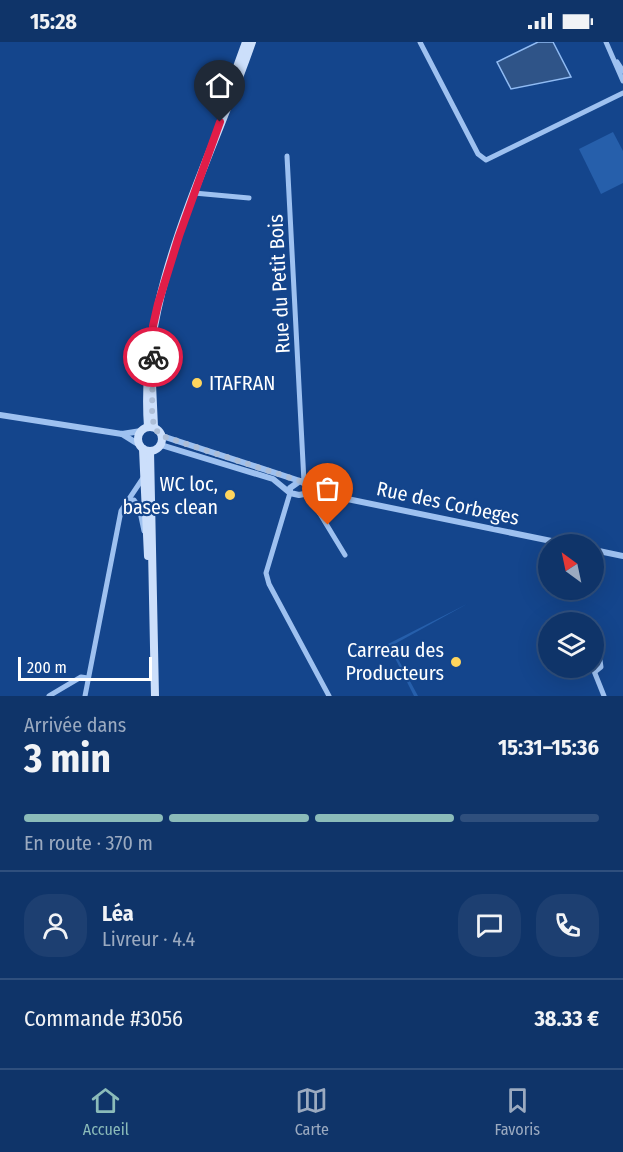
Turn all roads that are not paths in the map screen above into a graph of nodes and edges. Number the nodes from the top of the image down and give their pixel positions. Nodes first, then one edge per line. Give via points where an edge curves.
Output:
1 (246, 42) edge
2 (252, 42) edge
3 (420, 42) edge
4 (606, 42) edge
5 (245, 53) junction
6 (611, 53) junction
7 (623, 71) edge
8 (623, 81) edge
9 (623, 93) edge
10 (287, 156) dead end
11 (194, 193) junction
12 (249, 198) dead end
13 (0, 415) edge
14 (148, 428) junction
15 (122, 434) junction
16 (162, 436) junction
17 (160, 445) junction
18 (144, 448) junction
19 (144, 476) junction
20 (302, 482) junction
21 (310, 491) junction
22 (290, 493) junction
23 (124, 502) junction
24 (538, 538) edge
25 (146, 541) junction
26 (604, 552) edge
27 (345, 555) dead end
28 (623, 556) edge
29 (152, 579) junction
30 (88, 678) junction
31 (595, 678) edge
32 (49, 696) edge
33 (85, 696) edge
34 (155, 696) edge
35 (329, 696) edge
36 (604, 696) edge

1 - 5 main road
2 - 5 main road
3 - 9 street via 478,154 486,160
4 - 6 street
5 - 11 main road
6 - 7 street
6 - 8 street
10 - 20 street, Rue du Petit Bois
11 - 12 street
11 - 14 main road via 153,326
13 - 15 street
14 - 15 street
14 - 16 main road
14 - 18 main road
15 - 18 street
16 - 17 main road
16 - 20 street, Rue des Corbeges
17 - 18 main road
17 - 22 street via 273,479
18 - 19 main road
18 - 29 main road
19 - 23 street
19 - 25 main road
20 - 21 street, Rue des Corbeges
20 - 22 street via 293,485
21 - 22 street
21 - 24 street, Rue des Corbeges
21 - 27 street
22 - 35 street via 266,573
23 - 25 street via 134,500 138,504
23 - 30 street
25 - 29 main road
26 - 28 street
29 - 34 main road
30 - 32 street via 81,677
30 - 33 street
31 - 36 street

